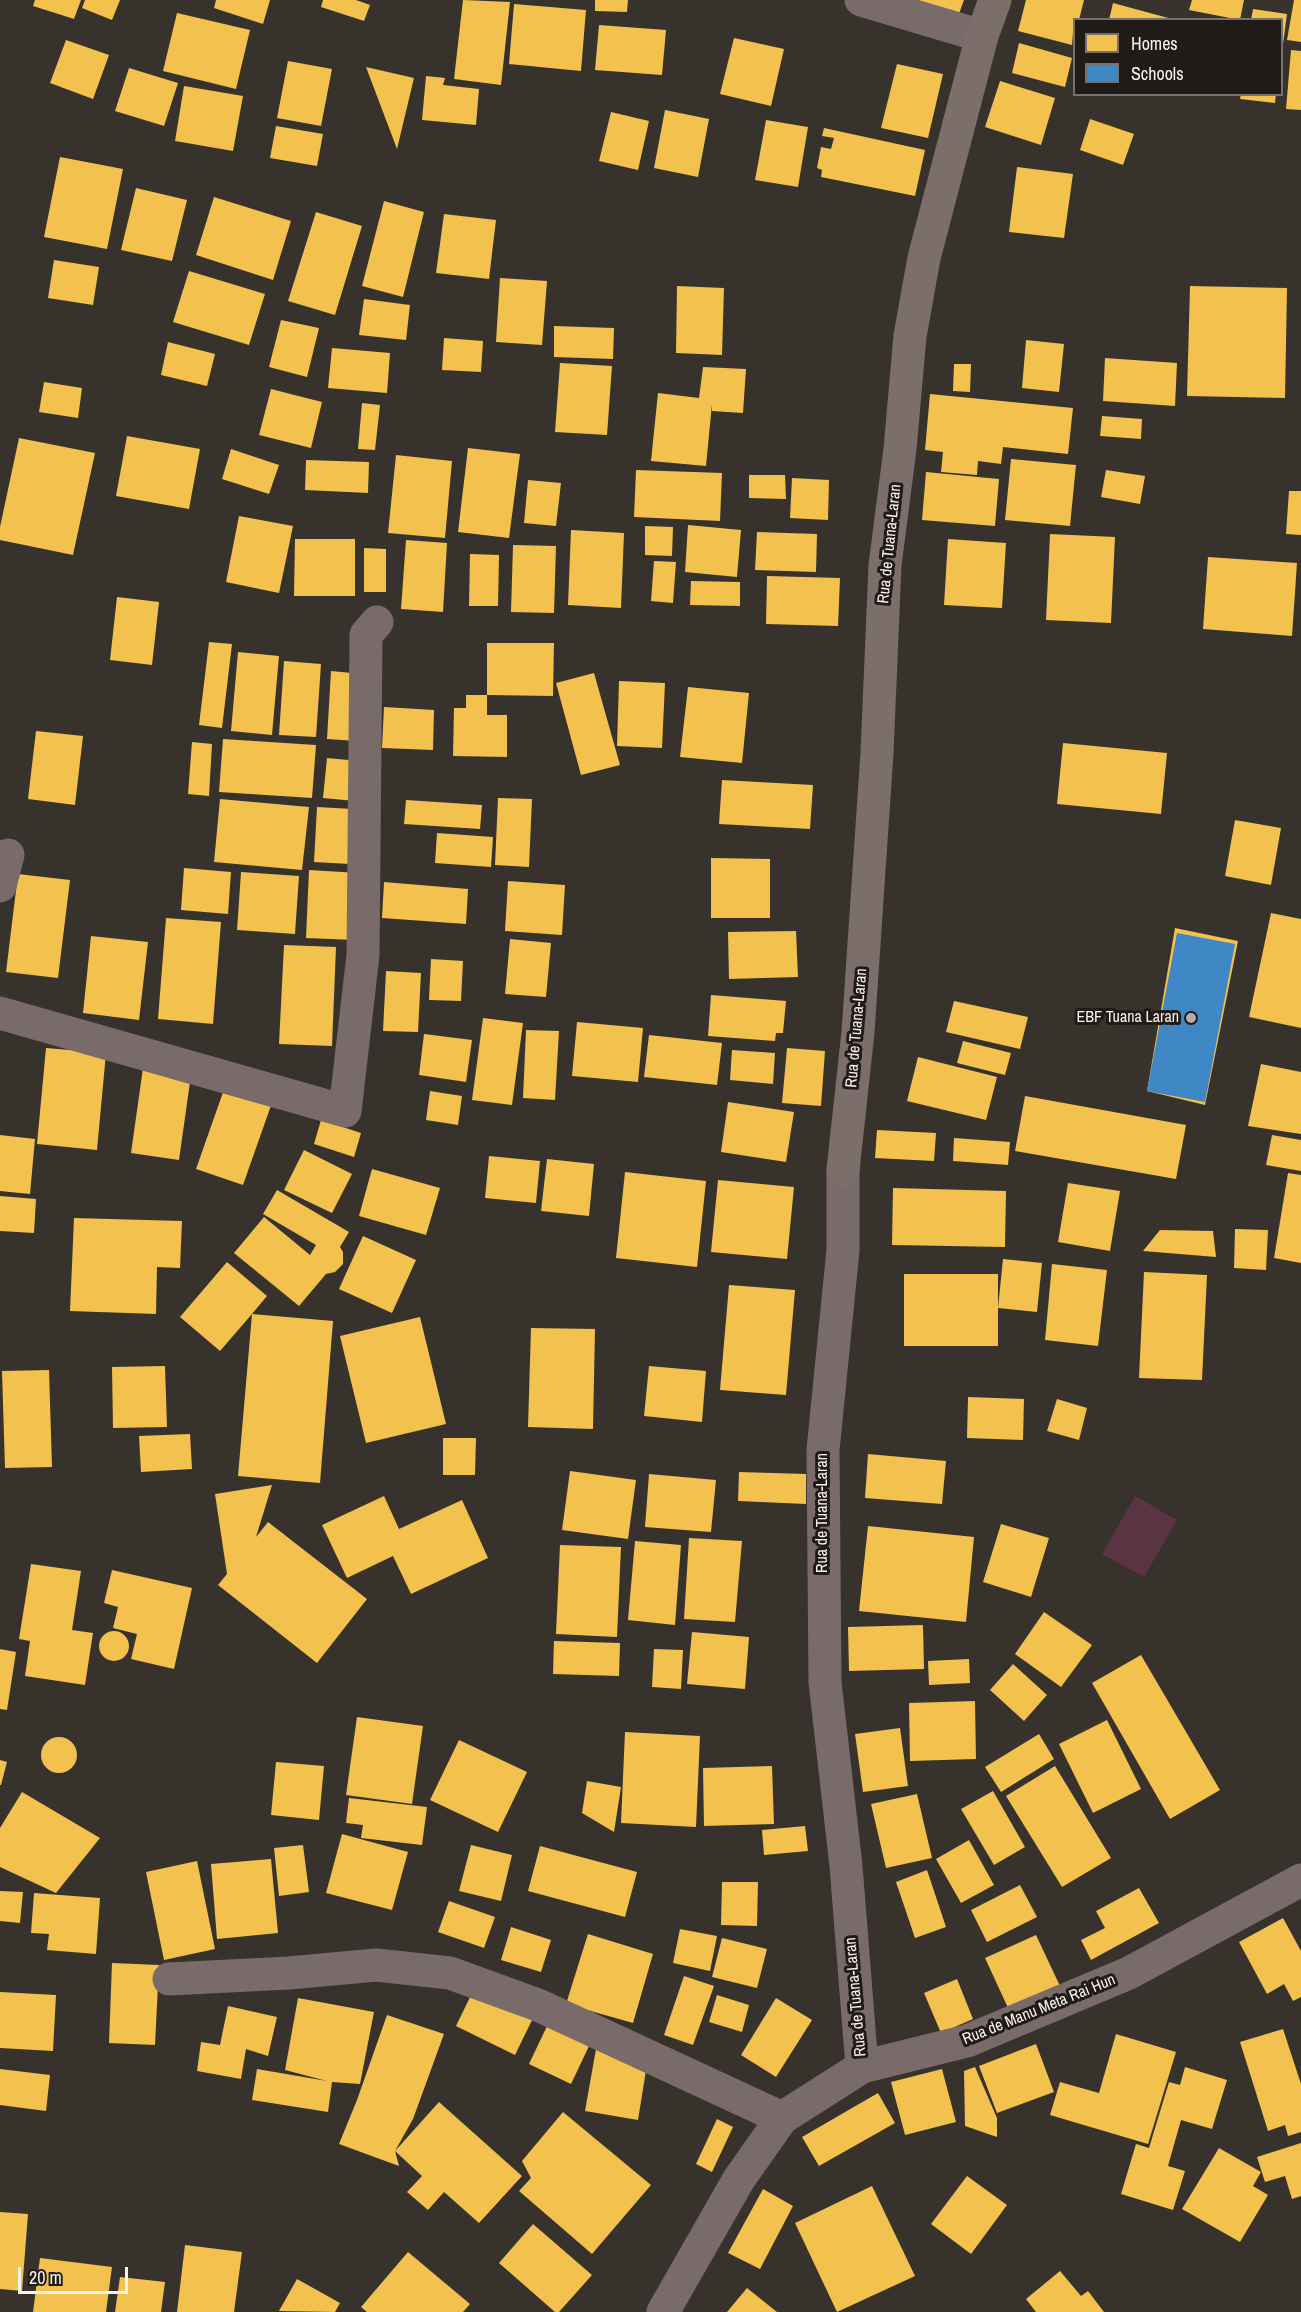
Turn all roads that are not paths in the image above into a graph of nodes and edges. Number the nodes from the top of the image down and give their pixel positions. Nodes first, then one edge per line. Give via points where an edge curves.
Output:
1 (861, 0) edge
2 (995, 0) edge
3 (982, 36) junction
4 (377, 622) dead end
5 (0, 1013) edge
6 (1301, 1880) edge
7 (169, 1979) dead end
8 (862, 2067) junction
9 (782, 2118) junction
10 (663, 2312) edge

1 - 3 street
2 - 3 street, Rua de Tuana-Laran
3 - 8 street, Rua de Tuana-Laran via 924,258 910,336 885,565 878,753 858,1032 843,1170 843,1251 823,1450 825,1682 846,1866
4 - 5 street via 366,635 363,955 345,1111
6 - 8 street, Rua de Manu Meta Rai Hun via 1129,1973 967,2041
7 - 9 street via 376,1965 450,1973 538,2005
8 - 9 street, Rua de Manu Meta Rai Hun
9 - 10 street, Rua de Manu Meta Rai Hun via 739,2179

